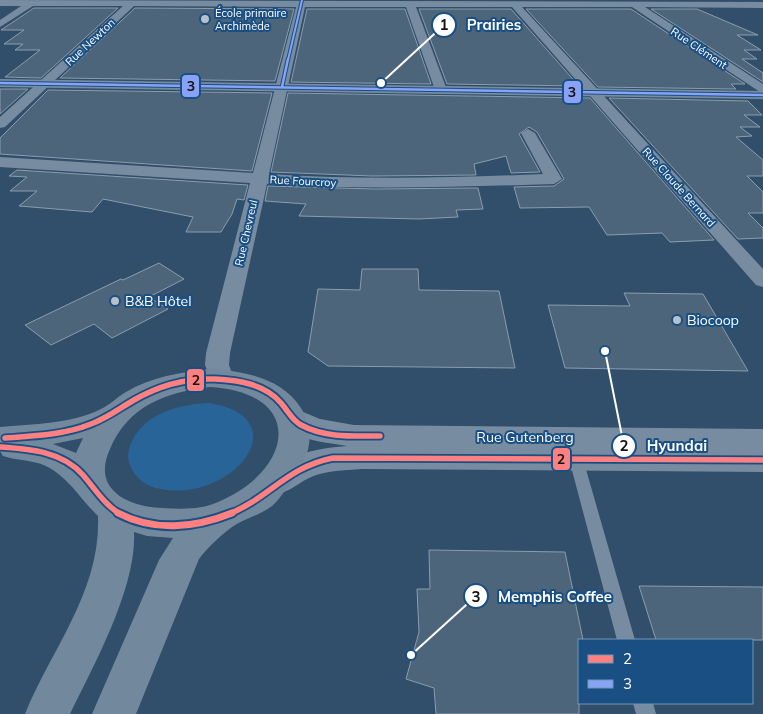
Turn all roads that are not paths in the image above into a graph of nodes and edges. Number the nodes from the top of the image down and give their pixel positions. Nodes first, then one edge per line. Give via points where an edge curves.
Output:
1 (34, 2) edge
2 (133, 2) edge
3 (302, 2) edge
4 (513, 2) edge
5 (0, 3) edge
6 (410, 4) junction
7 (635, 5) junction
8 (763, 5) edge
9 (0, 24) edge
10 (0, 83) edge
11 (44, 84) junction
12 (282, 87) junction
13 (440, 90) junction
14 (763, 90) edge
15 (595, 92) junction
16 (763, 95) edge
17 (0, 124) edge
18 (528, 133) dead end
19 (0, 162) edge
20 (258, 179) junction
21 (763, 281) edge
22 (222, 379) junction
23 (114, 416) junction
24 (291, 418) junction
25 (0, 438) edge
26 (763, 440) edge
27 (0, 447) edge
28 (576, 459) junction
29 (763, 460) edge
30 (91, 483) junction
31 (274, 483) junction
32 (115, 512) junction
33 (233, 512) junction
34 (626, 639) edge
35 (47, 714) edge
36 (114, 714) edge

1 - 2 street
1 - 5 street
1 - 9 street
2 - 3 street
2 - 11 street, Rue Newton
3 - 6 street
3 - 12 street, Rue Chevreul
4 - 6 street
4 - 7 street
4 - 15 street, Rue Claude Bernard
6 - 13 street
7 - 8 street
7 - 14 street, Rue Clément
10 - 11 street
11 - 12 street
11 - 17 street, Rue Newton
12 - 13 street
12 - 20 street, Rue Chevreul
13 - 15 street
15 - 16 street
15 - 21 street, Rue Claude Bernard
18 - 20 street, Rue Fourcroy via 554,179 376,184
19 - 20 street, Rue Fourcroy
20 - 22 street, Rue Chevreul via 218,353 217,365
22 - 23 main road via 197,379 164,386 134,400
22 - 24 main road via 265,391 281,403
23 - 25 main road via 69,432
23 - 30 main road via 100,431 92,448 88,472
24 - 26 street, Rue Gutenberg via 319,431 354,436
24 - 31 main road via 293,450
27 - 30 main road via 56,456 70,463
28 - 29 street, Rue Gutenberg
28 - 31 street, Rue Gutenberg via 334,458 302,466
28 - 34 lane
30 - 32 main road via 104,504
31 - 33 main road via 263,494
32 - 33 main road via 161,526 198,523
32 - 35 main road via 118,541 110,574
33 - 36 main road via 210,524 186,546

